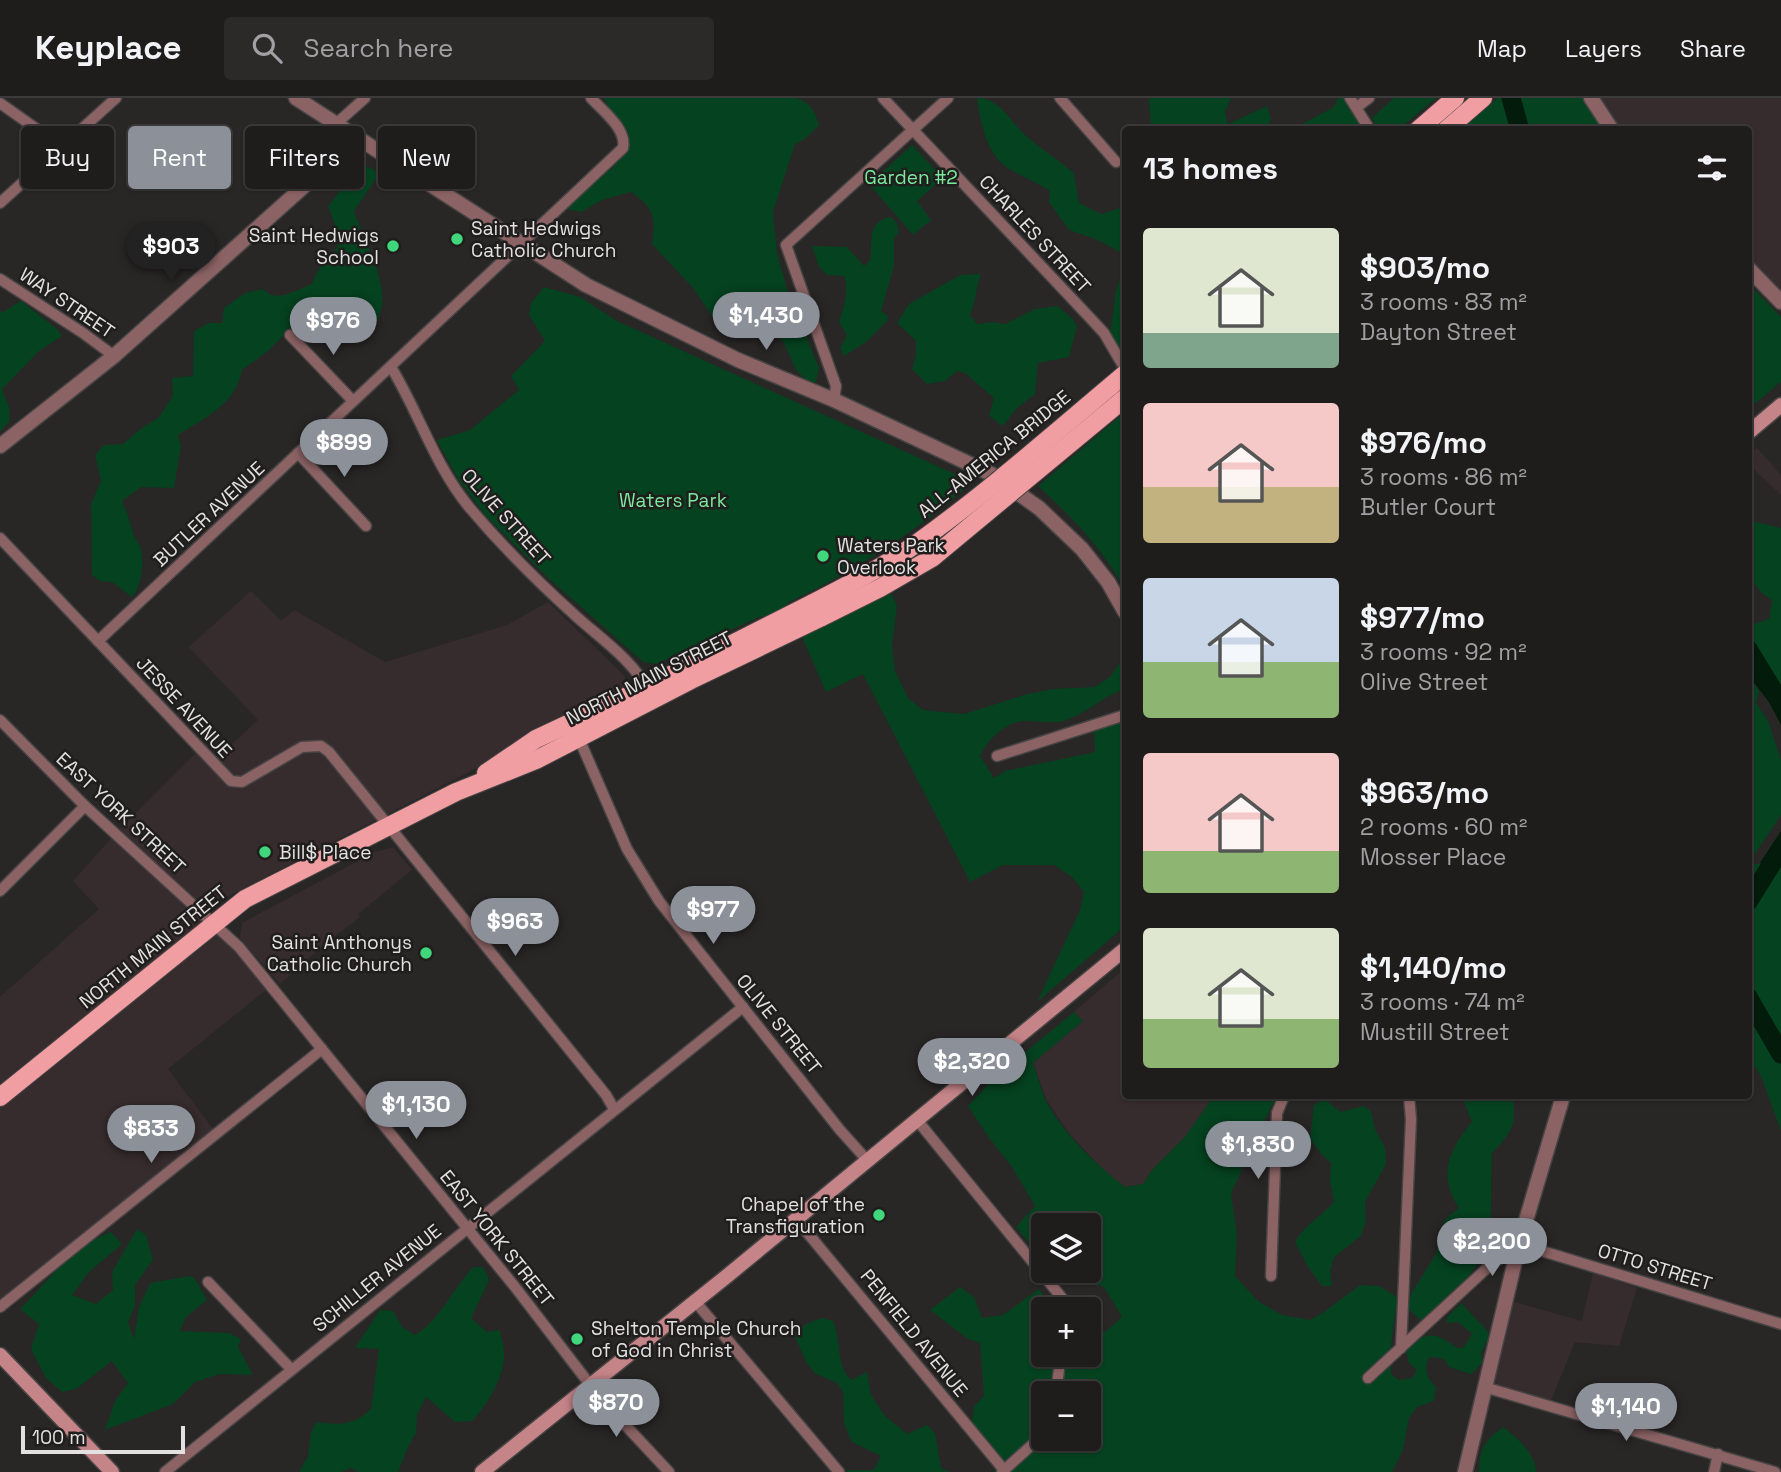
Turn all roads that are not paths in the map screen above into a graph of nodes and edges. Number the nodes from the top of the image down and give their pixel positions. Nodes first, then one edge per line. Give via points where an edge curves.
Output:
1 (116, 98) edge
2 (296, 98) edge
3 (365, 98) edge
4 (591, 98) edge
5 (883, 98) edge
6 (948, 98) edge
7 (1060, 98) edge
8 (1350, 98) edge
9 (1369, 98) edge
10 (1455, 98) edge
11 (1483, 98) edge
12 (1591, 98) edge
13 (0, 103) edge
14 (1357, 107) junction
15 (337, 123) junction
16 (32, 126) edge
17 (85, 126) edge
18 (341, 126) edge
19 (1368, 126) edge
20 (1423, 126) edge
21 (1451, 126) edge
22 (1609, 126) edge
23 (912, 129) junction
24 (364, 142) edge
25 (1116, 162) dead end
26 (21, 184) edge
27 (301, 189) edge
28 (0, 203) edge
29 (520, 243) junction
30 (1752, 272) edge
31 (0, 279) edge
32 (1781, 302) edge
33 (290, 335) dead end
34 (114, 356) junction
35 (1122, 366) edge
36 (391, 367) junction
37 (1122, 374) edge
38 (834, 400) junction
39 (1122, 400) edge
40 (353, 401) junction
41 (1781, 405) edge
42 (1752, 430) edge
43 (0, 446) edge
44 (298, 453) junction
45 (366, 526) dead end
46 (0, 538) edge
47 (1122, 607) edge
48 (818, 610) junction
49 (98, 641) junction
50 (658, 689) junction
51 (1122, 716) edge
52 (0, 720) edge
53 (575, 730) junction
54 (996, 756) dead end
55 (85, 806) junction
56 (389, 826) junction
57 (0, 891) edge
58 (214, 922) junction
59 (1122, 950) edge
60 (743, 1007) junction
61 (322, 1049) junction
62 (0, 1097) edge
63 (1283, 1099) edge
64 (1409, 1099) edge
65 (1562, 1099) edge
66 (614, 1109) junction
67 (917, 1121) junction
68 (867, 1160) junction
69 (796, 1219) junction
70 (467, 1228) junction
71 (1518, 1244) junction
72 (1271, 1276) dead end
73 (208, 1282) dead end
74 (1061, 1297) edge
75 (694, 1300) junction
76 (0, 1307) edge
77 (1781, 1324) edge
78 (1401, 1348) junction
79 (0, 1355) edge
80 (291, 1369) junction
81 (1368, 1378) dead end
82 (591, 1384) junction
83 (1484, 1387) junction
84 (1031, 1445) edge
85 (1718, 1454) junction
86 (1003, 1471) edge
87 (112, 1472) edge
88 (165, 1472) edge
89 (482, 1472) edge
90 (669, 1472) edge
91 (839, 1472) edge
92 (1465, 1472) edge
93 (1714, 1472) edge
94 (1775, 1472) edge

1 - 17 street
2 - 15 street
3 - 15 street
4 - 29 street, BUTLER AVENUE via 621,131 624,145
5 - 23 street, CHARLES STREET
6 - 23 street
7 - 25 street
8 - 14 street
9 - 14 street
10 - 20 main road
11 - 21 main road
12 - 22 street
13 - 16 street
14 - 19 street
15 - 18 street
23 - 35 street, CHARLES STREET via 1093,320
23 - 38 street via 786,245 836,386
24 - 29 street
26 - 28 street
27 - 34 street
29 - 36 street, BUTLER AVENUE
29 - 38 street via 613,299 738,360
30 - 32 street
31 - 34 street, WAY STREET
33 - 40 street
34 - 43 street
36 - 40 street, BUTLER AVENUE
36 - 50 street, OLIVE STREET via 439,464 469,506 577,617
37 - 48 main road, ALL-AMERICA BRIDGE, bridge via 919,542
38 - 47 street via 991,474 1039,508 1082,549
39 - 48 main road, ALL-AMERICA BRIDGE, bridge via 932,558 880,588
40 - 44 street, BUTLER AVENUE
41 - 42 main road
44 - 45 street
44 - 49 street, BUTLER AVENUE
46 - 49 street, JESSE AVENUE
48 - 50 main road, NORTH MAIN STREET
49 - 56 street, JESSE AVENUE via 231,781 242,782 302,747 321,746
50 - 53 main road, NORTH MAIN STREET
51 - 54 street
52 - 55 street, EAST YORK STREET
53 - 56 main road, NORTH MAIN STREET via 536,761 456,792
53 - 60 street, OLIVE STREET via 640,871 679,929
55 - 57 street
55 - 58 street, EAST YORK STREET
56 - 58 main road, NORTH MAIN STREET via 244,899
56 - 66 street
58 - 61 street, EAST YORK STREET
58 - 62 main road, NORTH MAIN STREET
59 - 67 main road
60 - 66 street, SCHILLER AVENUE
60 - 68 street, OLIVE STREET
61 - 70 street, EAST YORK STREET
61 - 76 street
63 - 72 street via 1277,1113
64 - 78 street
65 - 71 street
66 - 70 street, SCHILLER AVENUE
67 - 68 main road
67 - 74 street
68 - 69 main road
69 - 75 main road
69 - 86 street, PENFIELD AVENUE
70 - 80 street, SCHILLER AVENUE
70 - 82 street, EAST YORK STREET
71 - 77 street, OTTO STREET
71 - 78 street
71 - 83 street
73 - 80 street
75 - 82 main road
75 - 91 street
78 - 81 street
79 - 87 main road
80 - 88 street, SCHILLER AVENUE
82 - 89 main road
82 - 90 street, EAST YORK STREET
83 - 85 street
83 - 92 street
84 - 86 street
85 - 93 street
85 - 94 street

